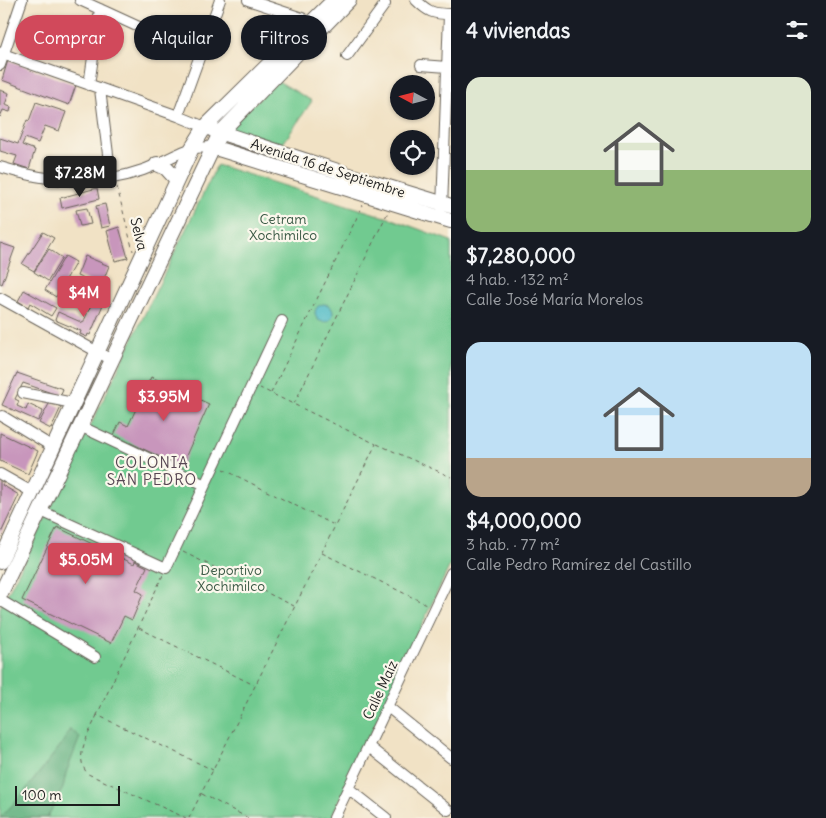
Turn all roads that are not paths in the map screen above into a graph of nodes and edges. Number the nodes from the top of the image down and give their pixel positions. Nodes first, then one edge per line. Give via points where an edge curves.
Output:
1 (22, 0) edge
2 (80, 0) edge
3 (220, 0) edge
4 (248, 0) edge
5 (334, 0) edge
6 (349, 0) edge
7 (416, 0) edge
8 (384, 2) edge
9 (100, 9) junction
10 (450, 14) edge
11 (215, 15) edge
12 (293, 15) edge
13 (323, 15) edge
14 (327, 17) edge
15 (134, 25) edge
16 (2, 54) edge
17 (347, 56) dead end
18 (198, 60) edge
19 (281, 60) edge
20 (0, 65) edge
21 (421, 65) dead end
22 (275, 66) junction
23 (447, 66) junction
24 (89, 85) junction
25 (100, 89) junction
26 (178, 116) junction
27 (205, 127) junction
28 (220, 133) junction
29 (212, 147) junction
30 (192, 148) junction
31 (158, 164) junction
32 (0, 167) edge
33 (315, 171) junction
34 (113, 178) junction
35 (177, 180) junction
36 (365, 189) junction
37 (447, 205) edge
38 (446, 220) edge
39 (0, 298) edge
40 (282, 321) dead end
41 (97, 353) junction
42 (112, 360) junction
43 (23, 393) dead end
44 (76, 398) junction
45 (94, 399) junction
46 (2, 416) dead end
47 (80, 426) junction
48 (53, 447) junction
49 (0, 474) edge
50 (205, 485) junction
51 (32, 492) junction
52 (41, 511) junction
53 (0, 562) edge
54 (451, 573) edge
55 (0, 596) edge
56 (0, 600) edge
57 (95, 657) dead end
58 (388, 707) junction
59 (369, 747) junction
60 (451, 758) edge
61 (348, 788) junction
62 (448, 810) dead end
63 (335, 817) edge
64 (386, 818) edge

1 - 16 street
2 - 9 street
3 - 11 street
4 - 12 street
5 - 13 main road
6 - 14 main road
7 - 10 street via 428,11
8 - 17 street
9 - 15 street
9 - 24 street
10 - 23 street
16 - 20 street
16 - 24 street
18 - 26 street
19 - 22 main road
21 - 23 street
22 - 27 main road
22 - 28 main road
23 - 37 street
24 - 25 street
25 - 26 street
25 - 34 street
26 - 27 street
27 - 28 main road, Avenida 16 de Septiembre
27 - 30 main road
28 - 29 main road
28 - 33 main road, Avenida 16 de Septiembre
29 - 30 street
29 - 33 main road, Avenida 16 de Septiembre
29 - 42 main road
30 - 31 street
30 - 35 main road
31 - 34 street
31 - 35 main road
32 - 34 street via 24,175 62,181
33 - 36 main road, Avenida 16 de Septiembre
35 - 41 main road
36 - 37 main road, Avenida 16 de Septiembre
36 - 38 main road, Avenida 16 de Septiembre
37 - 38 street
39 - 41 street
40 - 50 street
41 - 42 street
41 - 44 main road
42 - 45 main road
43 - 44 street
44 - 45 main road
44 - 48 main road
45 - 47 main road
46 - 48 street
47 - 50 street
47 - 52 main road
48 - 51 main road
49 - 51 street
50 - 52 street via 166,568
51 - 53 main road
52 - 55 main road
54 - 58 street, Calle Maíz
56 - 57 street
58 - 59 street, Calle Maíz
58 - 60 street
59 - 61 street, Calle Maíz
59 - 62 street
61 - 63 street, Calle Maíz
61 - 64 street

